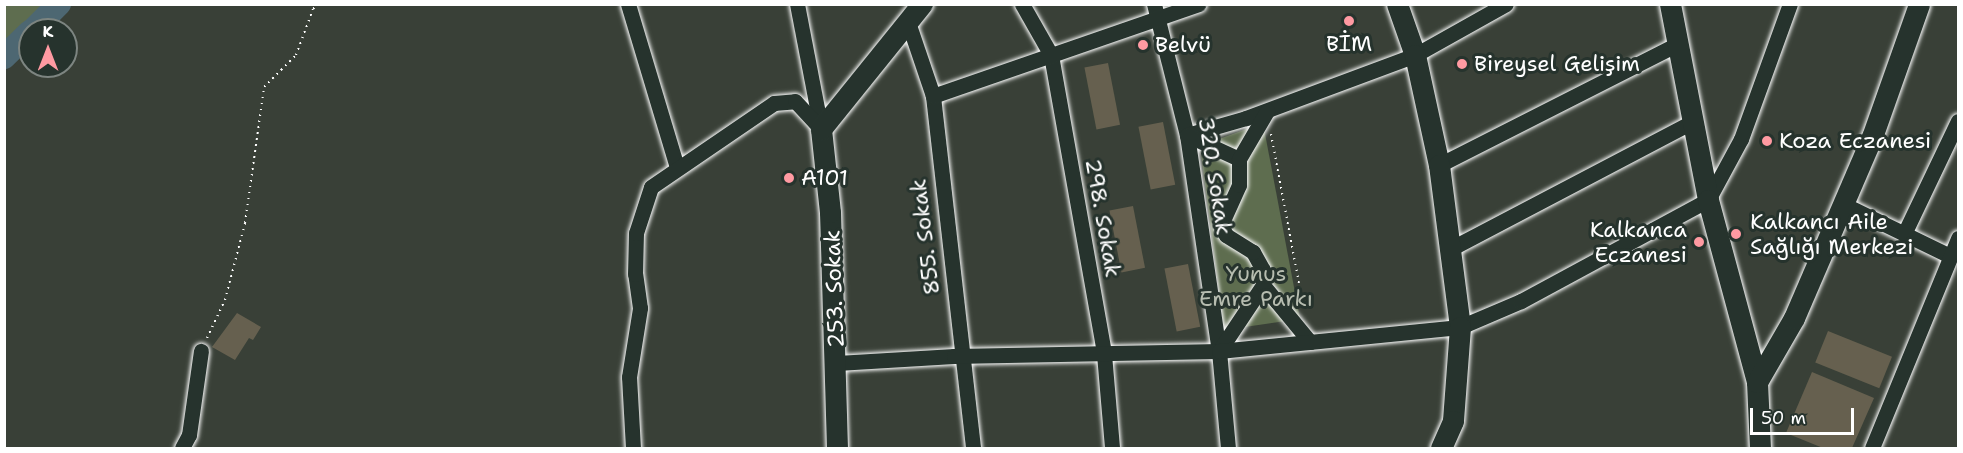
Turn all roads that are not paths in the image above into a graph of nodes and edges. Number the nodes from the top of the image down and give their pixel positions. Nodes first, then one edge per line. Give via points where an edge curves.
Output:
1 (628, 4) edge
2 (797, 4) edge
3 (922, 4) edge
4 (1022, 4) edge
5 (1154, 4) edge
6 (1198, 4) edge
7 (1397, 4) edge
8 (1506, 4) edge
9 (1670, 4) edge
10 (1790, 4) edge
11 (1919, 4) edge
12 (1160, 19) junction
13 (908, 22) junction
14 (1678, 44) junction
15 (1051, 55) junction
16 (1415, 55) junction
17 (933, 96) junction
18 (1267, 111) junction
19 (1959, 121) edge
20 (1692, 122) junction
21 (821, 129) junction
22 (1187, 135) junction
23 (1239, 159) junction
24 (1439, 165) junction
25 (677, 166) junction
26 (1708, 200) junction
27 (1843, 204) junction
28 (1221, 225) junction
29 (1200, 227) junction
30 (1904, 234) junction
31 (1959, 238) edge
32 (1450, 249) junction
33 (1950, 256) junction
34 (1263, 285) junction
35 (1461, 327) junction
36 (1310, 342) junction
37 (201, 351) road end
38 (1220, 351) junction
39 (1104, 354) junction
40 (963, 357) junction
41 (837, 363) junction
42 (1757, 382) junction
43 (1453, 421) junction
44 (182, 448) edge
45 (633, 448) edge
46 (837, 448) edge
47 (973, 448) edge
48 (1112, 448) edge
49 (1228, 448) edge
50 (1441, 448) edge
51 (1454, 448) edge
52 (1760, 448) edge
53 (1872, 448) edge

1 - 25 street
2 - 21 street
3 - 13 street
4 - 15 street, 298. Sokak
5 - 12 street, 320. Sokak
6 - 12 street
7 - 16 street
8 - 16 street
9 - 14 street
10 - 26 street via 1737,148
11 - 27 street via 1872,137
12 - 15 street
12 - 22 street, 320. Sokak
13 - 17 street, 855. Sokak
13 - 21 street
14 - 20 street
14 - 24 street
15 - 17 street
15 - 39 street, 298. Sokak
16 - 18 street
16 - 24 street
17 - 40 street, 855. Sokak
18 - 22 street
18 - 23 street
19 - 30 street
20 - 26 street
20 - 32 street
21 - 25 street via 795,100 774,103
21 - 41 street, 253. Sokak via 830,212
22 - 23 street
22 - 29 street, 320. Sokak
23 - 28 street via 1239,185
24 - 32 street
25 - 45 street via 651,187 636,232 635,274 640,308 629,377
26 - 35 street via 1521,301
26 - 42 street
27 - 30 street
27 - 42 street via 1794,318
28 - 29 street
28 - 34 street via 1226,235 1253,252 1263,270
29 - 38 street, 320. Sokak
30 - 33 street
31 - 33 street
32 - 35 street
33 - 53 street
34 - 36 street
34 - 38 street
35 - 36 street
35 - 43 street
36 - 38 street
37 - 44 street via 189,435
38 - 39 street
38 - 49 street, 320. Sokak
39 - 40 street
39 - 48 street, 298. Sokak
40 - 41 street
40 - 47 street, 855. Sokak
41 - 46 street, 253. Sokak
42 - 52 street
43 - 50 street
43 - 51 street

